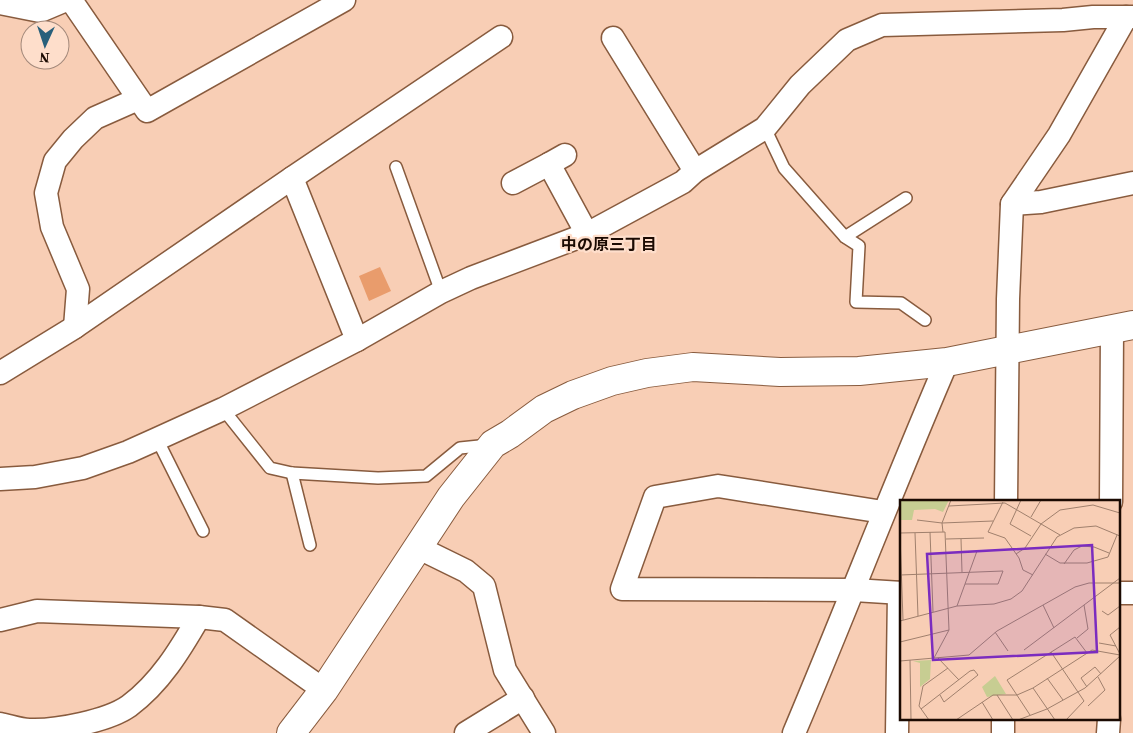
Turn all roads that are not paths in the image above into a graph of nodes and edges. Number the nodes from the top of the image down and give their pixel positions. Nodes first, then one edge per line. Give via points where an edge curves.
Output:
1 (66, 0) edge
2 (71, 0) edge
3 (344, 0) edge
4 (0, 3) edge
5 (313, 8) edge
6 (1086, 8) edge
7 (1130, 17) edge
8 (501, 37) dead end
9 (613, 38) dead end
10 (138, 99) junction
11 (765, 128) junction
12 (396, 167) dead end
13 (695, 171) junction
14 (292, 178) junction
15 (514, 183) dead end
16 (1133, 184) edge
17 (906, 198) dead end
18 (1012, 204) junction
19 (587, 234) junction
20 (845, 237) junction
21 (441, 292) junction
22 (925, 320) dead end
23 (1123, 327) edge
24 (75, 328) junction
25 (357, 340) junction
26 (1008, 351) junction
27 (946, 362) junction
28 (0, 373) edge
29 (224, 409) junction
30 (157, 439) junction
31 (493, 444) junction
32 (292, 473) junction
33 (0, 479) edge
34 (1006, 500) edge
35 (1111, 500) edge
36 (883, 512) junction
37 (202, 531) dead end
38 (310, 546) dead end
39 (416, 547) junction
40 (854, 590) junction
41 (900, 593) edge
42 (1120, 593) edge
43 (1133, 593) edge
44 (199, 617) junction
45 (0, 620) edge
46 (900, 628) edge
47 (324, 690) junction
48 (523, 698) junction
49 (1003, 720) edge
50 (1109, 720) edge
51 (0, 724) edge
52 (291, 733) edge
53 (466, 733) edge
54 (544, 733) edge
55 (794, 733) edge
56 (897, 733) edge
57 (1003, 733) edge
58 (1108, 733) edge

1 - 4 street via 40,12
2 - 10 street
3 - 5 street
5 - 10 street via 147,111
6 - 7 street
6 - 11 street via 1063,20 882,25 847,40 800,84
7 - 18 street via 1059,135
8 - 14 street
9 - 13 street
10 - 24 street via 95,118 73,139 55,161 46,193 52,227 78,289
11 - 13 street
11 - 20 lane via 784,168
12 - 21 lane
13 - 19 street via 683,182
14 - 24 street
14 - 25 street
15 - 19 street via 557,159
16 - 18 street via 1041,202
17 - 20 lane
18 - 26 street
19 - 21 street
20 - 22 lane via 859,246 856,302 901,303
21 - 25 street
23 - 26 street
23 - 35 street
24 - 28 street
25 - 29 street
26 - 27 street
26 - 34 street
27 - 31 street via 859,371 780,372 693,366 648,372 574,394 544,409
27 - 36 street
29 - 30 street
29 - 32 lane via 270,468
30 - 33 street via 83,468 35,477
30 - 37 lane
31 - 32 lane via 460,448 426,476 378,478
31 - 39 street via 450,497
32 - 38 lane
36 - 40 street
36 - 40 street via 718,486 656,497 622,589
39 - 47 street
39 - 48 street via 466,571 484,586 505,670
40 - 41 street
40 - 55 street
42 - 43 street
44 - 45 street via 37,611
44 - 47 street via 225,620
44 - 51 street via 180,652 157,680 128,706 98,719 67,727 29,730
46 - 56 street
47 - 52 street
48 - 53 street
48 - 54 street
49 - 57 street
50 - 58 street

